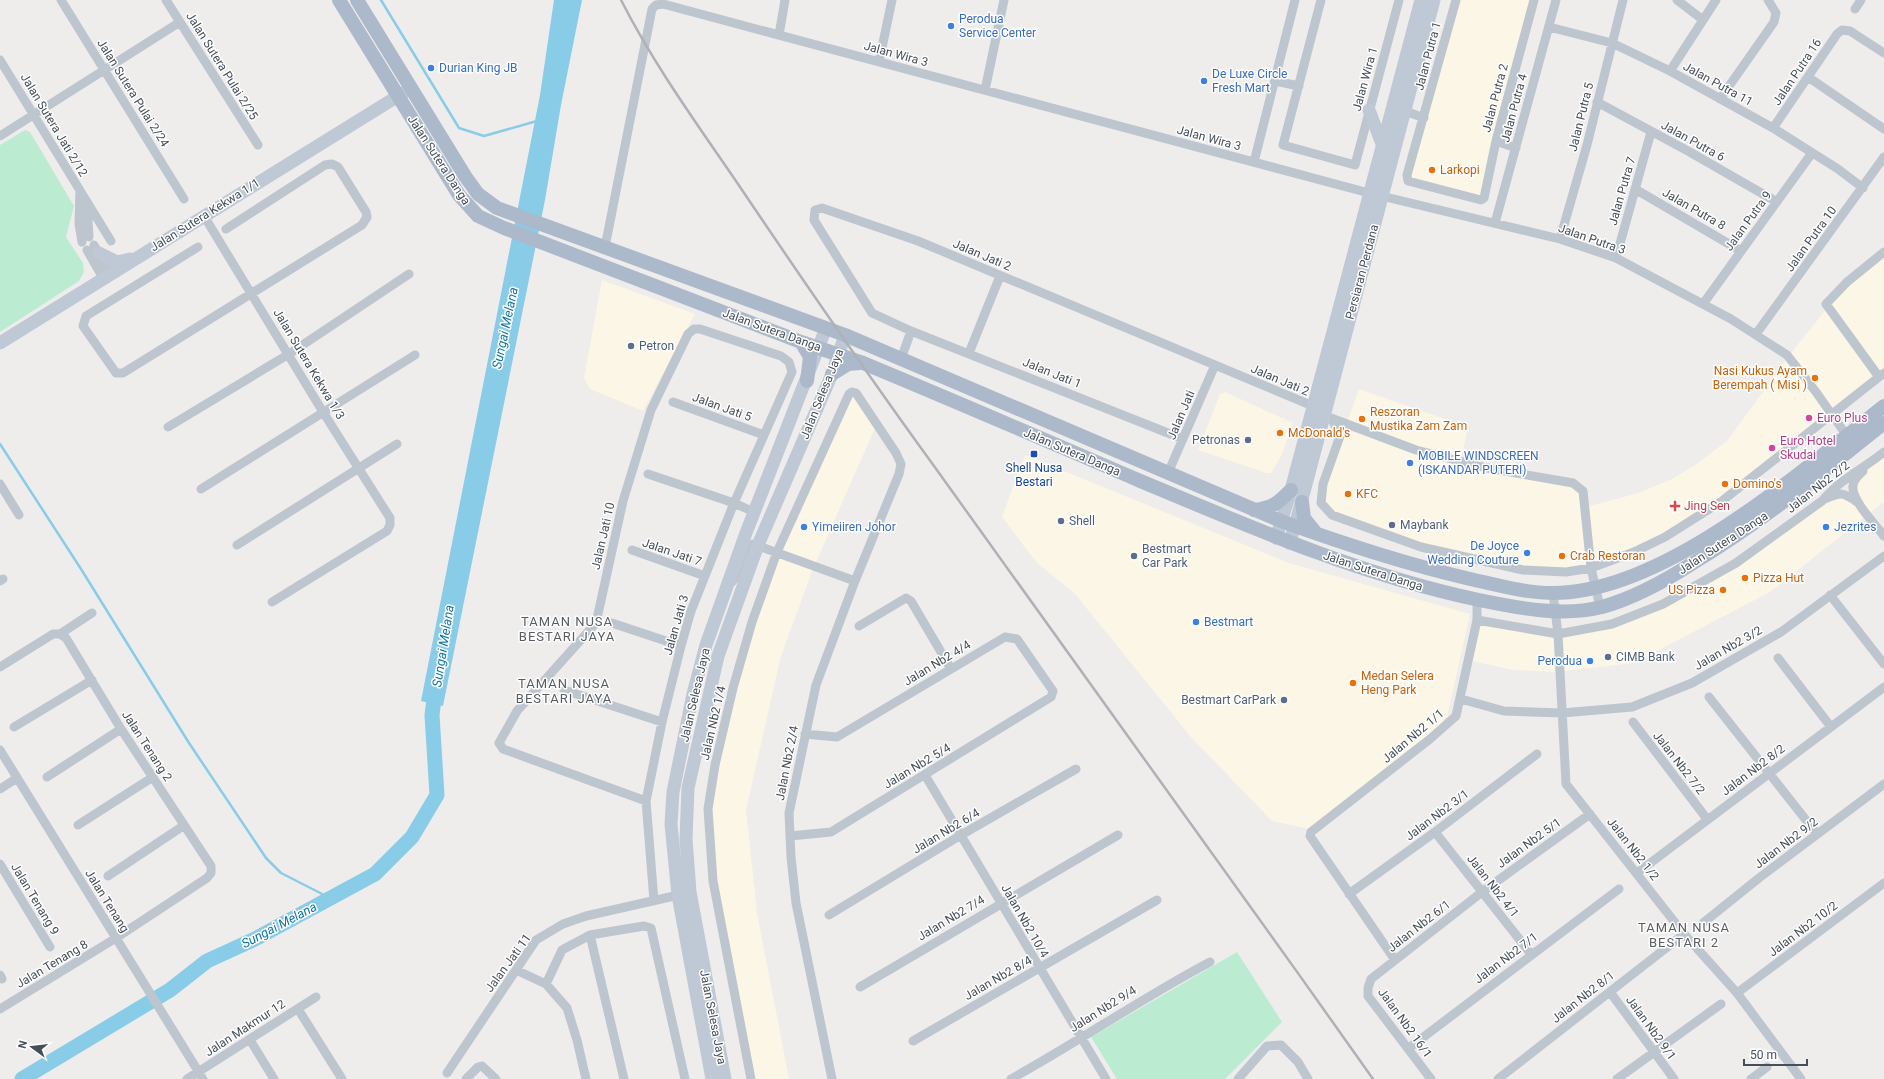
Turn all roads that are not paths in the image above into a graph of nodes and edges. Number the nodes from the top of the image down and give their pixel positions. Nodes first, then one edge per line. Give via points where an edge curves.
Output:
1 (60, 0) edge
2 (166, 0) edge
3 (339, 0) edge
4 (357, 0) edge
5 (785, 0) edge
6 (892, 0) edge
7 (1004, 0) edge
8 (1295, 0) edge
9 (1321, 0) edge
10 (1398, 0) edge
11 (1421, 0) edge
12 (1434, 0) edge
13 (1456, 0) edge
14 (1534, 0) edge
15 (1556, 0) edge
16 (1623, 0) edge
17 (1677, 0) edge
18 (1716, 0) edge
19 (1768, 0) edge
20 (1861, 0) edge
21 (1855, 9) dead end
22 (1703, 20) junction
23 (180, 22) junction
24 (1549, 27) junction
25 (779, 35) junction
26 (1612, 42) junction
27 (1884, 53) edge
28 (0, 60) edge
29 (879, 62) junction
30 (106, 70) junction
31 (1670, 71) junction
32 (1808, 77) junction
33 (1275, 80) junction
34 (1299, 86) junction
35 (411, 88) junction
36 (985, 90) junction
37 (398, 96) junction
38 (1720, 99) junction
39 (1597, 102) junction
40 (1370, 110) junction
41 (1405, 111) junction
42 (33, 115) junction
43 (1424, 118) junction
44 (1773, 128) junction
45 (1884, 129) edge
46 (1651, 132) junction
47 (0, 136) edge
48 (1496, 141) junction
49 (1382, 144) junction
50 (258, 145) dead end
51 (1516, 148) junction
52 (1812, 153) junction
53 (1884, 158) edge
54 (1254, 162) junction
55 (1863, 188) junction
56 (1635, 189) junction
57 (80, 191) junction
58 (1369, 193) junction
59 (1382, 197) junction
60 (184, 199) dead end
61 (1480, 200) joint
62 (87, 202) junction
63 (1777, 202) junction
64 (204, 216) junction
65 (1495, 223) junction
66 (226, 228) dead end
67 (1560, 239) junction
68 (111, 241) dead end
69 (90, 245) junction
70 (198, 247) dead end
71 (605, 247) junction
72 (1741, 251) junction
73 (1884, 252) edge
74 (137, 257) junction
75 (1616, 258) junction
76 (409, 274) dead end
77 (107, 276) junction
78 (1000, 276) junction
79 (252, 293) junction
80 (1703, 304) junction
81 (826, 328) junction
82 (911, 331) junction
83 (1756, 334) junction
84 (845, 335) junction
85 (801, 342) junction
86 (0, 343) edge
87 (819, 348) junction
88 (969, 353) junction
89 (289, 354) junction
90 (415, 355) dead end
91 (838, 355) junction
92 (901, 359) junction
93 (863, 363) junction
94 (1215, 365) junction
95 (792, 372) joint
96 (832, 374) junction
97 (1882, 375) edge
98 (807, 381) junction
99 (672, 402) dead end
100 (1313, 406) junction
101 (1884, 406) edge
102 (323, 412) junction
103 (1832, 414) junction
104 (1328, 417) junction
105 (1884, 422) edge
106 (168, 427) dead end
107 (1358, 428) junction
108 (764, 434) junction
109 (1340, 436) junction
110 (1847, 436) junction
111 (1183, 439) junction
112 (397, 444) dead end
113 (1884, 452) edge
114 (901, 464) joint
115 (359, 467) junction
116 (1866, 467) junction
117 (1168, 473) junction
118 (648, 474) dead end
119 (0, 484) edge
120 (201, 489) dead end
121 (1291, 490) junction
122 (1822, 501) junction
123 (1302, 502) junction
124 (1858, 502) junction
125 (734, 503) junction
126 (1254, 510) junction
127 (754, 512) junction
128 (19, 515) dead end
129 (1281, 521) junction
130 (1295, 526) junction
131 (1318, 535) junction
132 (1884, 536) edge
133 (1276, 538) junction
134 (1289, 543) junction
135 (237, 545) dead end
136 (758, 545) junction
137 (632, 550) dead end
138 (778, 552) junction
139 (1884, 556) edge
140 (1591, 568) junction
141 (705, 576) junction
142 (855, 581) junction
143 (1594, 588) junction
144 (726, 592) junction
145 (1553, 593) junction
146 (1830, 595) junction
147 (1477, 599) junction
148 (272, 602) dead end
149 (1600, 607) junction
150 (1556, 610) junction
151 (92, 613) dead end
152 (1477, 620) junction
153 (612, 623) dead end
154 (859, 626) dead end
155 (60, 634) junction
156 (1558, 634) junction
157 (681, 646) junction
158 (1778, 658) dead end
159 (1884, 664) edge
160 (0, 666) edge
161 (950, 669) junction
162 (92, 680) junction
163 (1884, 687) edge
164 (564, 690) dead end
165 (1051, 697) joint
166 (1709, 697) dead end
167 (1461, 699) junction
168 (1562, 713) junction
169 (662, 722) junction
170 (1633, 722) dead end
171 (14, 727) dead end
172 (1831, 727) junction
173 (121, 729) junction
174 (805, 734) junction
175 (0, 750) edge
176 (1537, 754) dead end
177 (1076, 769) dead end
178 (1769, 773) junction
179 (925, 775) junction
180 (47, 777) dead end
181 (153, 777) junction
182 (17, 778) junction
183 (1884, 784) edge
184 (0, 789) edge
185 (646, 801) junction
186 (1590, 814) junction
187 (1707, 819) junction
188 (78, 825) dead end
189 (183, 826) junction
190 (1435, 832) junction
191 (1817, 834) junction
192 (961, 835) junction
193 (1118, 835) dead end
194 (790, 836) junction
195 (0, 864) edge
196 (211, 873) joint
197 (1637, 874) junction
198 (108, 876) dead end
199 (1884, 883) edge
200 (1619, 889) dead end
201 (1482, 892) junction
202 (684, 894) junction
203 (1349, 894) junction
204 (1157, 900) dead end
205 (654, 901) junction
206 (1000, 903) junction
207 (829, 915) dead end
208 (1703, 923) dead end
209 (1684, 934) junction
210 (590, 935) junction
211 (116, 938) junction
212 (50, 946) dead end
213 (1531, 954) junction
214 (1395, 960) junction
215 (1210, 962) dead end
216 (1039, 968) junction
217 (516, 970) junction
218 (1371, 979) joint
219 (546, 984) junction
220 (860, 987) dead end
221 (1610, 992) junction
222 (1737, 993) junction
223 (316, 997) dead end
224 (1721, 1004) dead end
225 (0, 1009) edge
226 (298, 1009) junction
227 (1080, 1038) junction
228 (250, 1040) junction
229 (913, 1041) dead end
230 (1409, 1048) junction
231 (1653, 1051) junction
232 (1767, 1067) dead end
233 (199, 1072) edge
234 (447, 1073) dead end
235 (187, 1079) edge
236 (274, 1079) edge
237 (342, 1079) edge
238 (466, 1079) edge
239 (496, 1079) edge
240 (586, 1079) edge
241 (624, 1079) edge
242 (685, 1079) edge
243 (712, 1079) edge
244 (725, 1079) edge
245 (751, 1079) edge
246 (832, 1079) edge
247 (1011, 1079) edge
248 (1106, 1079) edge
249 (1238, 1079) edge
250 (1308, 1079) edge
251 (1431, 1079) edge
252 (1498, 1079) edge
253 (1617, 1079) edge
254 (1674, 1079) edge
255 (1751, 1079) edge
256 (1801, 1079) edge

1 - 30 street, Jalan Sutera Pulai 2/24
2 - 23 street, Jalan Sutera Pulai 2/25
3 - 37 main road, Jalan Sutera Danga
4 - 35 main road, Jalan Sutera Danga
5 - 25 street
6 - 29 street
7 - 36 street
8 - 33 street
9 - 34 street
10 - 40 street, Jalan Wira 1
11 - 49 main road, Persiaran Perdana
12 - 41 main road, Persiaran Perdana
13 - 43 street, Jalan Putra 1
14 - 48 street, Jalan Putra 2
15 - 24 street, Jalan Putra 4
16 - 26 street, Jalan Putra 5
17 - 22 street
18 - 22 street
19 - 38 street via 1776,13 1774,22
20 - 21 street
22 - 31 street
23 - 30 street
23 - 50 street, Jalan Sutera Pulai 2/25
24 - 26 street, Jalan Putra 11
24 - 51 street, Jalan Putra 4
25 - 29 street, Jalan Wira 3
25 - 71 street, Jalan Wira 3 via 666,4 659,4 652,9
26 - 31 street, Jalan Putra 11
26 - 39 street, Jalan Putra 5
27 - 32 street, Jalan Putra 16 via 1850,31 1842,30
28 - 42 street, Jalan Sutera Jati 2/12
29 - 36 street, Jalan Wira 3
30 - 42 street
30 - 60 street, Jalan Sutera Pulai 2/24
31 - 38 street, Jalan Putra 11
32 - 44 street, Jalan Putra 16
32 - 45 street
33 - 34 street
33 - 54 street
34 - 40 street, Jalan Wira 1 via 1283,145 1355,165
35 - 37 main road, Jalan Sutera Kekwa 1/1
35 - 71 main road, Jalan Sutera Danga via 478,194 497,208
36 - 54 street, Jalan Wira 3
37 - 64 main road, Jalan Sutera Kekwa 1/1
37 - 85 main road, Jalan Sutera Danga via 459,194 478,216
38 - 44 street, Jalan Putra 11
39 - 46 street, Jalan Putra 6
39 - 67 street, Jalan Putra 5
40 - 49 main road
41 - 43 street
41 - 59 main road, Persiaran Perdana
42 - 47 street
42 - 57 street, Jalan Sutera Jati 2/12
43 - 61 street, Jalan Putra 1 via 1407,175 1408,181
44 - 52 street, Jalan Putra 11
46 - 56 street, Jalan Putra 7
46 - 63 street, Jalan Putra 6 via 1688,150
48 - 51 street
48 - 61 street, Jalan Putra 2 via 1484,198
49 - 58 main road, Persiaran Perdana
51 - 65 street, Jalan Putra 4
52 - 55 street, Jalan Putra 11
52 - 63 street, Jalan Putra 9
53 - 55 street, Jalan Putra 10
54 - 58 street, Jalan Wira 3
55 - 83 street, Jalan Putra 10
56 - 72 street, Jalan Putra 8
56 - 75 street, Jalan Putra 7
57 - 62 street, Jalan Sutera Jati 2/12
57 - 69 street via 80,224
58 - 59 street, Jalan Putra 3
58 - 100 main road, Persiaran Perdana
59 - 65 street, Jalan Putra 3
59 - 104 main road, Persiaran Perdana
62 - 68 street, Jalan Sutera Jati 2/12
62 - 69 street, Jalan Sutera Jati 2/12
63 - 72 street, Jalan Putra 9
64 - 74 main road, Jalan Sutera Kekwa 1/1
64 - 79 street, Jalan Sutera Kekwa 1/3
65 - 67 street, Jalan Putra 3
66 - 79 street via 325,165 332,164 338,167 366,212 362,225
67 - 75 street, Jalan Putra 3
69 - 74 main road via 117,262
69 - 77 street, Jalan Sutera Jati 2/12
69 - 77 street, Jalan Sutera Jati 2/12
70 - 79 street via 86,316 82,326 116,373 123,373
71 - 81 main road, Jalan Sutera Danga
72 - 80 street, Jalan Putra 9
73 - 97 street via 1847,282 1826,304
74 - 77 main road, Jalan Sutera Kekwa 1/1
75 - 80 street, Jalan Putra 3
76 - 89 street
77 - 86 main road, Jalan Sutera Kekwa 1/1
78 - 82 street, Jalan Jati 2 via 918,241 822,208 815,210 814,220 872,313
78 - 88 street
78 - 94 street, Jalan Jati 2
79 - 89 street, Jalan Sutera Kekwa 1/3
80 - 83 street, Jalan Putra 3
81 - 84 main road, Jalan Sutera Danga
81 - 87 main road, Jalan Selesa Jaya
82 - 88 street, Jalan Jati 1
82 - 92 street
83 - 103 street, Jalan Putra 3 via 1787,356
84 - 91 main road, Jalan Selesa Jaya
84 - 92 main road, Jalan Sutera Danga
85 - 87 main road, Jalan Sutera Danga
85 - 98 main road via 810,357
87 - 91 main road, Jalan Sutera Danga
87 - 98 main road, Jalan Selesa Jaya
88 - 111 street, Jalan Jati 1
89 - 102 street, Jalan Sutera Kekwa 1/3
89 - 106 street
90 - 102 street
91 - 93 main road, Jalan Sutera Danga
91 - 96 main road, Jalan Selesa Jaya
92 - 117 main road, Jalan Sutera Danga
93 - 96 main road via 848,364
93 - 133 main road, Jalan Sutera Danga
94 - 100 street, Jalan Jati 2
94 - 111 street, Jalan Jati
95 - 108 street, Jalan Jati 3
95 - 185 street, Jalan Jati 10 via 790,362 781,356 700,329 694,329 688,334 651,410 623,501 596,623 517,711 499,743 503,749
96 - 136 main road, Jalan Selesa Jaya
97 - 103 street
98 - 127 main road, Jalan Selesa Jaya
99 - 108 street, Jalan Jati 5
100 - 121 main road, Persiaran Perdana
101 - 110 main road, Jalan Sutera Danga
102 - 115 street, Jalan Sutera Kekwa 1/3
102 - 120 street
103 - 110 street, Jalan Putra 3
103 - 140 street via 1722,501 1665,537
104 - 107 street
104 - 109 street
104 - 123 main road, Persiaran Perdana
105 - 149 main road, Jalan Sutera Danga via 1768,514 1716,550 1668,579
107 - 109 street
107 - 140 street via 1416,450 1488,468 1573,483 1582,491 1586,506
108 - 125 street, Jalan Jati 3
109 - 140 street via 1323,484 1321,503 1332,515 1421,547 1523,570 1566,572
110 - 143 main road, Jalan Sutera Danga via 1759,503 1708,536 1645,570
111 - 117 street, Jalan Jati
112 - 115 street
113 - 116 street, Jalan Nb2 2/2
114 - 138 street, Jalan Nb2 1/4 via 856,393 849,394
114 - 142 street, Jalan Nb2 2/4
115 - 135 street
115 - 148 street, Jalan Sutera Kekwa 1/3 via 390,518 387,531
116 - 122 street, Jalan Nb2 2/2 via 1850,475
116 - 124 street via 1854,481 1852,488
117 - 126 main road, Jalan Sutera Danga
118 - 125 street
119 - 128 street
121 - 126 main road via 1268,508
121 - 129 main road, Persiaran Perdana
122 - 124 street via 1836,494 1845,494
122 - 156 street, Jalan Nb2 2/2 via 1736,563 1663,604 1612,624
123 - 130 main road, Persiaran Perdana
123 - 131 main road via 1304,518
124 - 132 street
125 - 127 street
125 - 141 street, Jalan Jati 3
126 - 129 main road, Jalan Sutera Danga
127 - 144 main road, Jalan Selesa Jaya
129 - 130 main road, Jalan Sutera Danga
129 - 133 main road, Persiaran Perdana
130 - 131 main road, Jalan Sutera Danga
130 - 134 main road, Persiaran Perdana
131 - 145 main road, Jalan Sutera Danga via 1426,569 1512,589
133 - 134 main road, Jalan Sutera Danga
134 - 147 main road, Jalan Sutera Danga via 1378,574
136 - 138 street
136 - 144 street via 750,546 738,574
136 - 202 main road, Jalan Selesa Jaya via 718,656 688,788
137 - 141 street, Jalan Jati 7
138 - 142 street
138 - 245 street, Jalan Nb2 1/4 via 752,622 733,688 715,765 708,809 713,881
139 - 146 street, Jalan Nb2 3/2
140 - 143 street
141 - 157 street, Jalan Jati 3
142 - 174 street, Jalan Nb2 2/4 via 816,685
143 - 145 main road, Jalan Sutera Danga
143 - 149 street
144 - 202 main road, Jalan Selesa Jaya via 706,645 673,792 671,824
145 - 150 street, Jalan Nb2 1/2
146 - 159 street
146 - 168 street, Jalan Nb2 3/2 via 1781,632 1692,683 1632,707
147 - 150 main road, Jalan Sutera Danga via 1511,606
147 - 152 street, Jalan Nb2 1/1
149 - 150 main road, Jalan Sutera Danga
150 - 156 street, Jalan Nb2 1/2
151 - 155 street
152 - 156 street, Jalan Nb2 2/2
152 - 167 street, Jalan Nb2 1/1
153 - 157 street
154 - 161 street via 906,598 911,601
155 - 160 street via 53,634
155 - 162 street, Jalan Tenang 2 via 66,638
156 - 168 street, Jalan Nb2 1/2
157 - 169 street, Jalan Jati 3
158 - 172 street
161 - 165 street, Jalan Nb2 4/4 via 1005,637 1011,637 1017,639 1052,688 1054,692
161 - 174 street, Jalan Nb2 4/4 via 837,737
162 - 171 street
162 - 173 street, Jalan Tenang 2
163 - 172 street, Jalan Nb2 8/2
164 - 169 street
165 - 179 street, Jalan Nb2 5/4
166 - 178 street
167 - 168 street, Jalan Nb2 3/2 via 1504,711
167 - 203 street, Jalan Nb2 1/1 via 1456,716 1311,832 1312,841
168 - 186 street, Jalan Nb2 1/2 via 1566,784
169 - 185 street, Jalan Jati 3
170 - 187 street, Jalan Nb2 7/2
172 - 178 street, Jalan Nb2 8/2
173 - 180 street
173 - 181 street, Jalan Tenang 2
174 - 194 street, Jalan Nb2 2/4 via 789,813
175 - 182 street, Jalan Tenang
176 - 190 street, Jalan Nb2 3/1
177 - 192 street, Jalan Nb2 6/4
178 - 187 street, Jalan Nb2 8/2
178 - 191 street
179 - 192 street, Jalan Nb2 10/4
179 - 194 street, Jalan Nb2 5/4 via 831,832
181 - 188 street
181 - 189 street, Jalan Tenang 2
182 - 184 street
182 - 211 street, Jalan Tenang
183 - 191 street, Jalan Nb2 9/2
185 - 205 street, Jalan Jati 3
186 - 197 street, Jalan Nb2 1/2
186 - 201 street, Jalan Nb2 5/1
187 - 197 street, Jalan Nb2 8/2
189 - 196 street, Jalan Tenang 2 via 211,866
189 - 198 street
190 - 201 street, Jalan Nb2 4/1
190 - 203 street, Jalan Nb2 3/1
191 - 208 street, Jalan Nb2 9/2
192 - 206 street, Jalan Nb2 10/4
192 - 207 street, Jalan Nb2 6/4
193 - 206 street, Jalan Nb2 7/4
194 - 246 street, Jalan Nb2 2/4 via 796,903
195 - 212 street, Jalan Tenang 9
196 - 211 street, Jalan Tenang 8
197 - 209 street, Jalan Nb2 1/2
199 - 222 street, Jalan Nb2 10/2
200 - 213 street, Jalan Nb2 7/1
201 - 213 street, Jalan Nb2 4/1
201 - 214 street, Jalan Nb2 6/1
202 - 205 street, Jalan Jati 11
202 - 243 main road, Jalan Selesa Jaya
202 - 244 main road, Jalan Selesa Jaya
203 - 214 street
204 - 216 street, Jalan Nb2 8/4
205 - 217 street, Jalan Jati 11 via 586,916 563,924 536,940
206 - 216 street, Jalan Nb2 10/4
206 - 220 street, Jalan Nb2 7/4
209 - 221 street, Jalan Nb2 8/1
209 - 222 street, Jalan Nb2 1/2
210 - 219 street via 562,950
210 - 241 street
210 - 242 street via 644,926 651,928
211 - 225 street, Jalan Tenang 8
211 - 233 street, Jalan Tenang
213 - 230 street, Jalan Nb2 7/1
214 - 218 street, Jalan Nb2 6/1
215 - 227 street, Jalan Nb2 9/4
216 - 227 street, Jalan Nb2 10/4
216 - 229 street, Jalan Nb2 8/4
217 - 219 street
217 - 234 street, Jalan Jati 11
218 - 230 street, Jalan Nb2 16/1 via 1368,996
219 - 240 street via 567,1008
221 - 231 street, Jalan Nb2 9/1
221 - 252 street, Jalan Nb2 8/1
222 - 256 street, Jalan Nb2 1/2
223 - 226 street, Jalan Makmur 12
224 - 231 street
226 - 228 street, Jalan Makmur 12
226 - 237 street
227 - 247 street, Jalan Nb2 9/4
227 - 248 street, Jalan Nb2 10/4
228 - 233 street, Jalan Makmur 12
228 - 236 street
230 - 251 street, Jalan Nb2 16/1
231 - 253 street
231 - 254 street, Jalan Nb2 9/1
232 - 255 street
233 - 235 street, Jalan Makmur 12
238 - 239 street via 482,1066
249 - 250 street via 1267,1046 1281,1045 1298,1062

